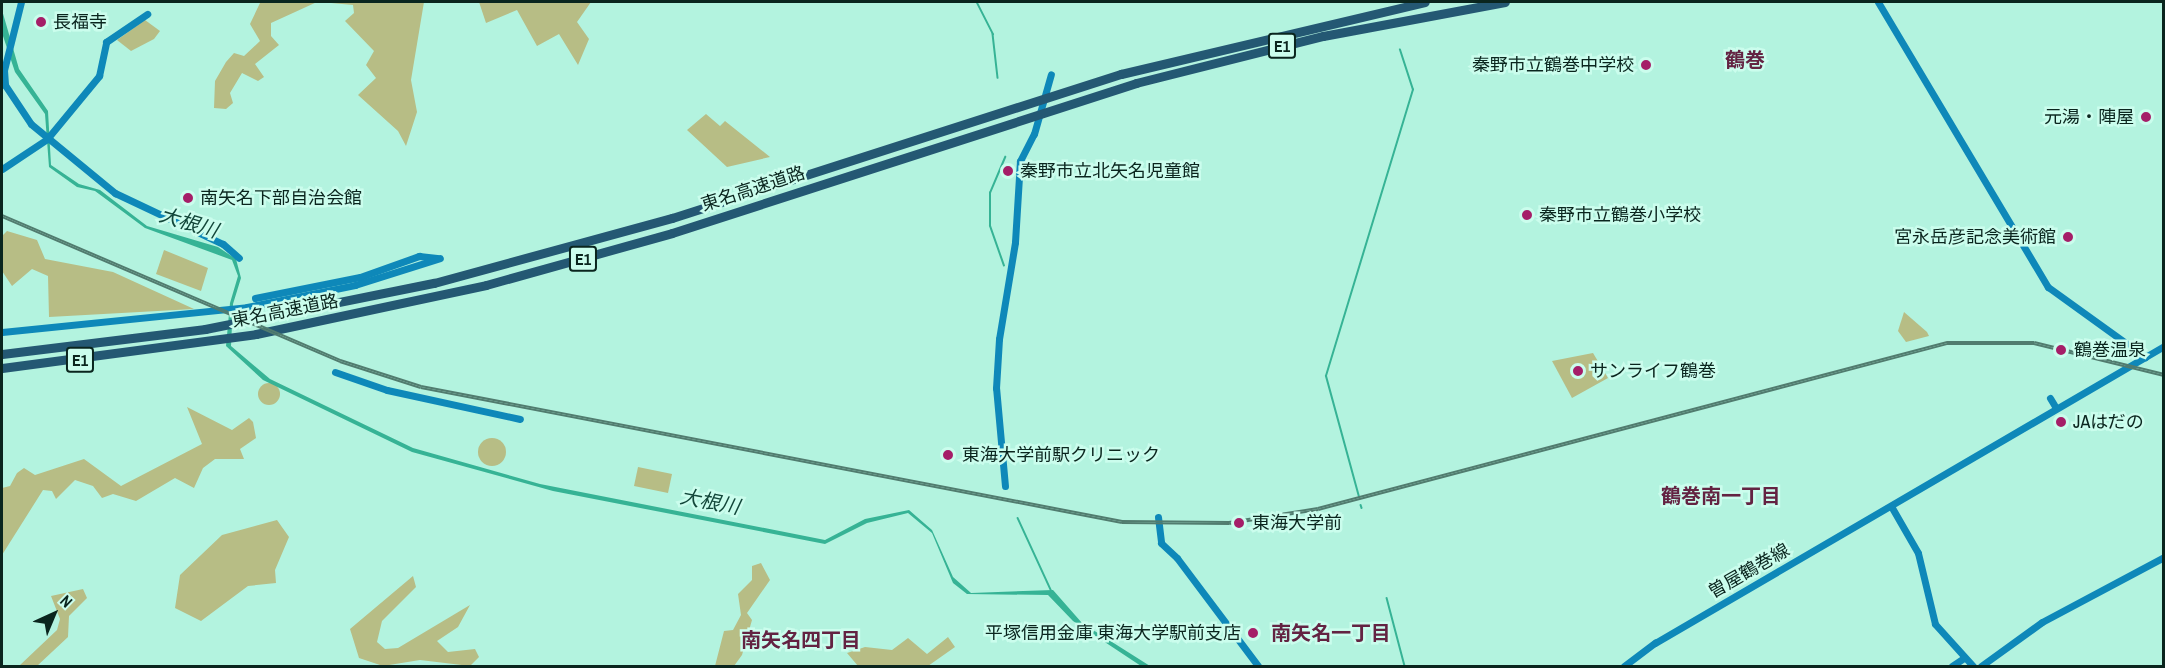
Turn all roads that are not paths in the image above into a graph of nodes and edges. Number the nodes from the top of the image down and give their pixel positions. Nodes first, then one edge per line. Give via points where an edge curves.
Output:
1 (21, 2) edge
2 (1425, 2) edge
3 (1505, 2) edge
4 (1878, 2) edge
5 (147, 14) dead end
6 (1051, 74) dead end
7 (47, 140) junction
8 (2, 169) edge
9 (239, 258) dead end
10 (255, 298) dead end
11 (2, 332) edge
12 (2163, 346) edge
13 (2, 354) edge
14 (2145, 357) junction
15 (2, 368) edge
16 (335, 372) dead end
17 (2050, 398) dead end
18 (2056, 408) junction
19 (520, 419) dead end
20 (1005, 486) dead end
21 (1891, 506) junction
22 (1158, 517) dead end
23 (2163, 557) edge
24 (1964, 658) junction
25 (1258, 666) edge
26 (1624, 666) edge
27 (1952, 666) edge
28 (1973, 666) edge
29 (1982, 666) edge

1 - 7 street via 7,54 5,85
2 - 13 highway, 東名高速道路 / E1 via 1207,51 1063,92 556,252 323,307 155,336
3 - 15 highway, 東名高速道路 / E1 via 1323,36 1061,106 558,266 327,320 158,350
4 - 14 street via 2048,286
5 - 7 street via 106,42 99,76
6 - 20 street via 1034,134 1020,161 1016,242 1000,329 996,388
7 - 8 street
7 - 9 street via 124,198 223,244
10 - 11 street via 360,277 419,256 440,258 310,296 170,318
12 - 14 street, 曽屋鶴巻線
14 - 18 street, 曽屋鶴巻線
16 - 19 street via 387,390
17 - 18 street
18 - 21 street, 曽屋鶴巻線
21 - 24 street via 1918,553 1935,624
21 - 26 street, 曽屋鶴巻線 via 1654,643
22 - 25 street via 1161,543
23 - 29 street via 2070,612 2045,620
24 - 27 street
24 - 28 street

